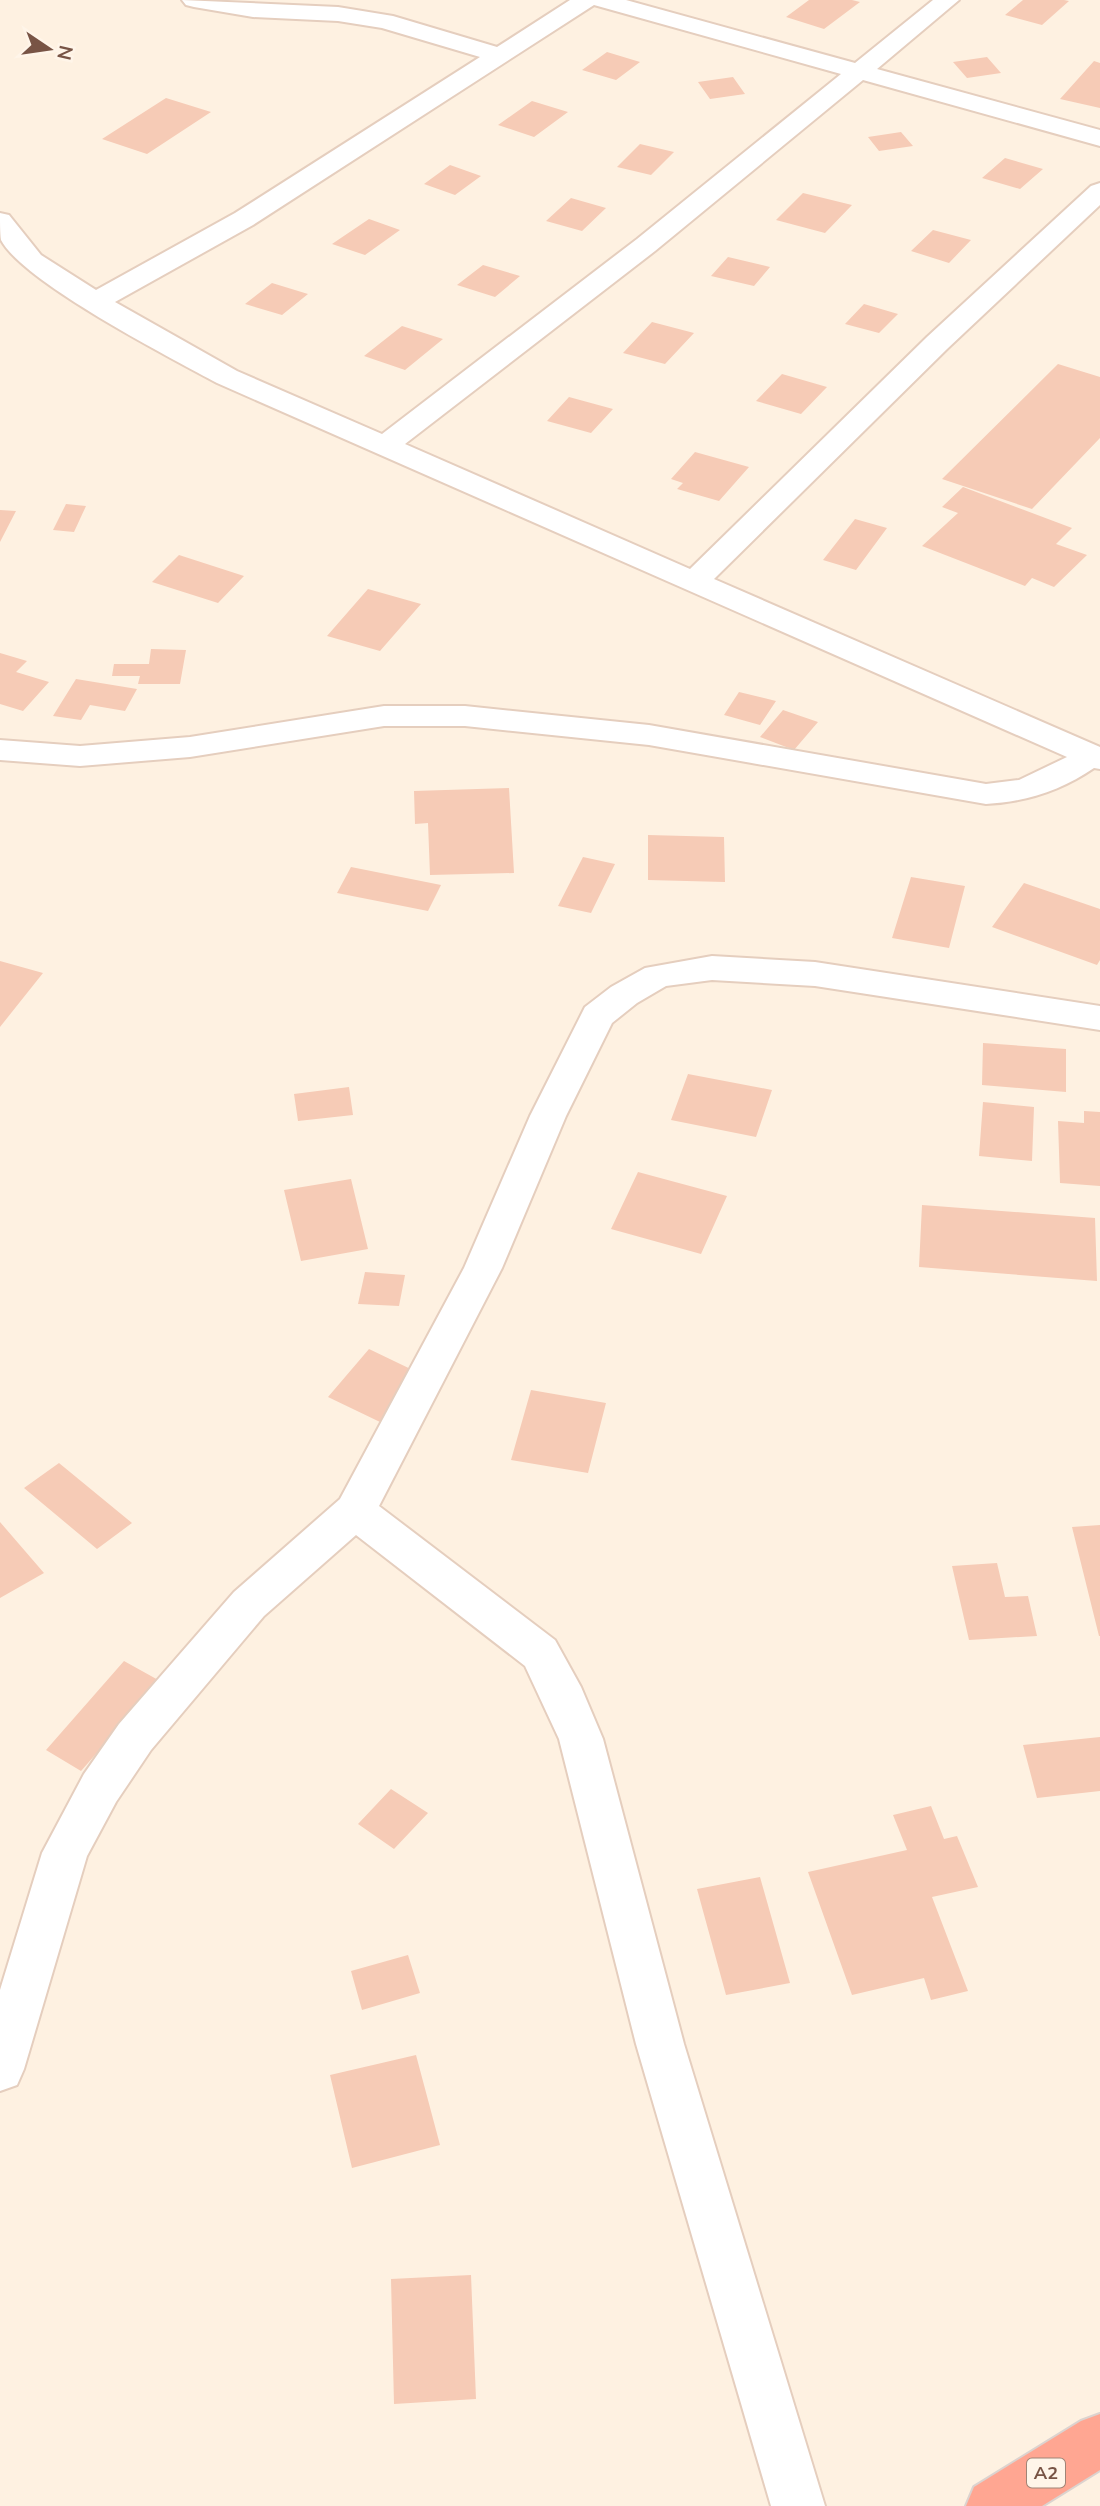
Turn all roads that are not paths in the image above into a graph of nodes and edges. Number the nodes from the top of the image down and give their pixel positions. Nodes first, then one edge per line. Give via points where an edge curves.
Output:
1 (194, 0) edge
2 (586, 0) edge
3 (600, 0) edge
4 (947, 0) edge
5 (298, 7) edge
6 (499, 55) junction
7 (860, 72) junction
8 (1100, 138) edge
9 (1100, 191) edge
10 (0, 221) edge
11 (96, 301) junction
12 (384, 447) junction
13 (695, 581) junction
14 (0, 750) edge
15 (1095, 757) edge
16 (1100, 1018) edge
17 (355, 1511) junction
18 (0, 2068) edge
19 (1100, 2440) edge
20 (798, 2506) edge
21 (993, 2506) edge

1 - 5 street
2 - 6 street
3 - 7 street
4 - 7 street
5 - 6 street via 385,21
6 - 11 street via 244,219
7 - 8 street
7 - 12 street
9 - 13 street via 937,343
10 - 11 street via 21,265
11 - 12 street via 227,377
12 - 13 street
13 - 15 street
14 - 15 street via 80,756 190,747 384,716 465,716 649,735 986,794 1018,793
16 - 17 street via 815,974 712,968 657,976 624,995 598,1016 548,1115 483,1268
17 - 18 street via 249,1604 135,1737 100,1788 65,1853
17 - 20 street via 540,1653 559,1687 581,1739 660,2044
19 - 21 highway, A2

